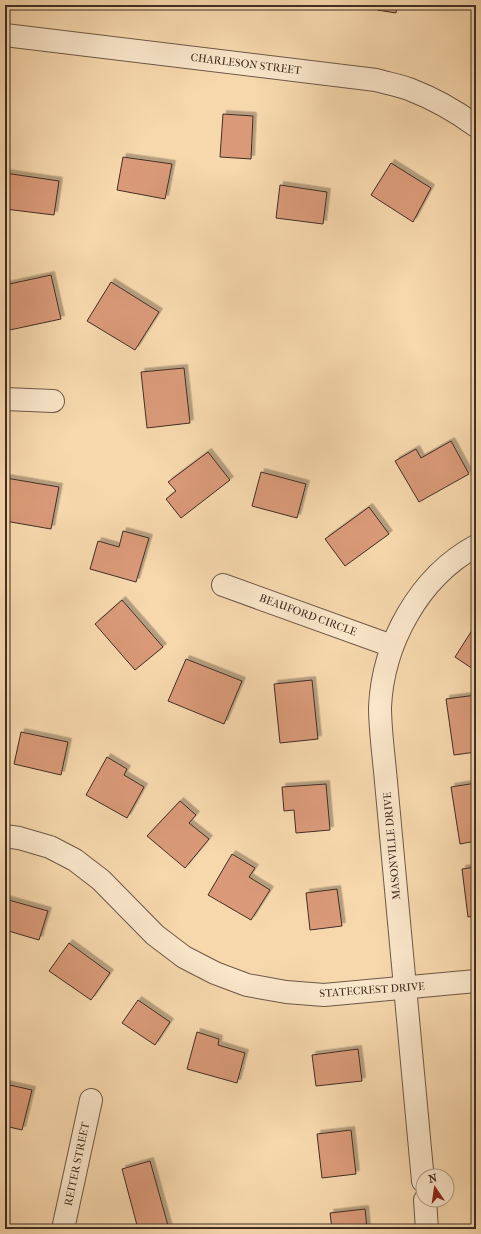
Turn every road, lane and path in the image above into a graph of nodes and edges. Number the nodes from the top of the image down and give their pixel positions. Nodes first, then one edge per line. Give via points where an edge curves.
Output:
1 (5, 35) edge
2 (476, 126) edge
3 (5, 399) edge
4 (53, 401) dead end
5 (476, 546) edge
6 (223, 585) dead end
7 (392, 646) junction
8 (5, 836) edge
9 (476, 981) edge
10 (405, 988) junction
11 (92, 1100) dead end
12 (422, 1168) edge
13 (426, 1208) edge
14 (63, 1229) edge
15 (427, 1229) edge

1 - 2 street, CHARLESON STREET via 376,80 408,88 442,104
3 - 4 street
5 - 7 street, MASONVILLE DRIVE via 446,567 424,589 407,614
6 - 7 street, BEAUFORD CIRCLE
7 - 10 street, MASONVILLE DRIVE via 380,708
8 - 10 street, STATECREST DRIVE via 50,847 75,860 101,880 155,935 184,957 215,974 248,985 324,995
9 - 10 street, STATECREST DRIVE
10 - 12 street, MASONVILLE DRIVE
11 - 14 street, REITER STREET
13 - 15 street

